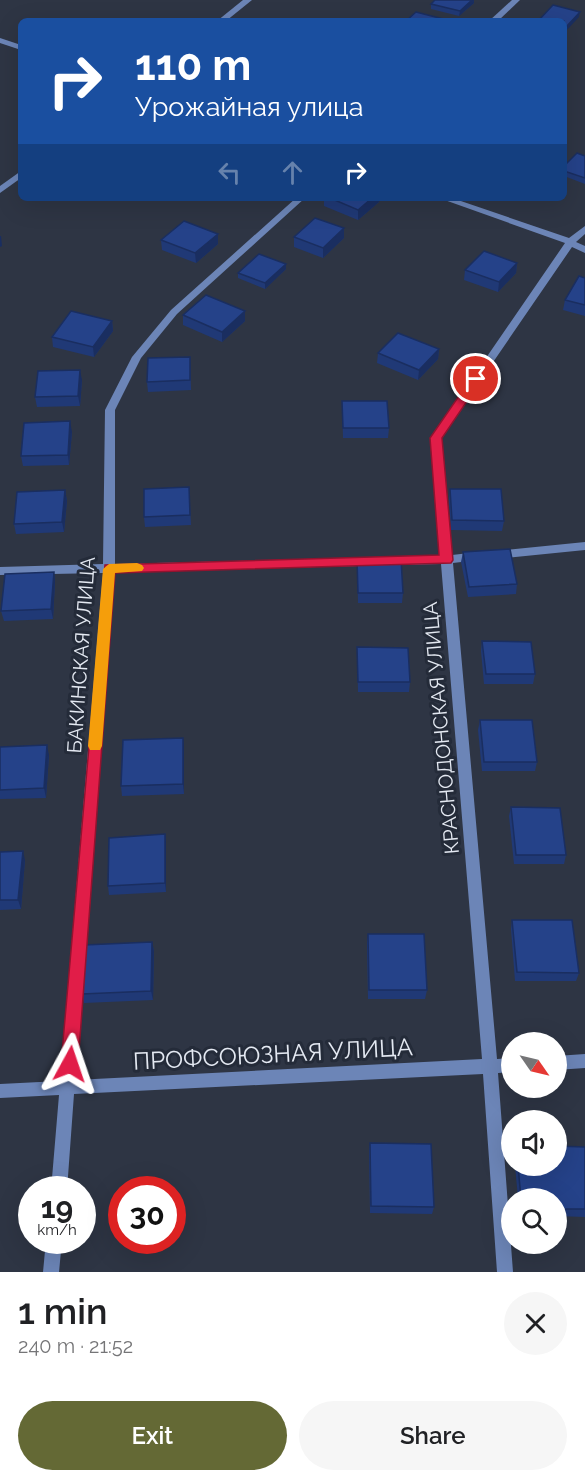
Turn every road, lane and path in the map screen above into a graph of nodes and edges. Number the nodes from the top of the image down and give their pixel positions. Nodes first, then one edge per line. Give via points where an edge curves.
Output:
1 (248, 0) edge
2 (516, 0) edge
3 (225, 18) edge
4 (496, 18) edge
5 (0, 40) edge
6 (18, 47) edge
7 (18, 176) edge
8 (0, 190) edge
9 (298, 201) edge
10 (452, 201) edge
11 (585, 229) edge
12 (570, 242) junction
13 (585, 250) edge
14 (585, 546) edge
15 (446, 560) junction
16 (109, 569) junction
17 (0, 571) edge
18 (585, 1061) edge
19 (567, 1062) edge
20 (490, 1066) junction
21 (501, 1066) edge
22 (68, 1088) junction
23 (0, 1092) edge
24 (60, 1176) edge
25 (53, 1254) edge
26 (51, 1272) edge
27 (505, 1272) edge

1 - 3 street
2 - 4 street
5 - 6 street
7 - 8 street
9 - 16 street, БАКИНСКАЯ УЛИЦА via 174,312 137,357 110,410
10 - 12 street
11 - 12 street, КРАСНОДОНСКАЯ УЛИЦА
12 - 13 street
12 - 15 street, КРАСНОДОНСКАЯ УЛИЦА via 436,438
14 - 15 street
15 - 16 street
15 - 20 street, КРАСНОДОНСКАЯ УЛИЦА
16 - 17 street
16 - 22 street, БАКИНСКАЯ УЛИЦА
18 - 19 street
20 - 21 street, ПРОФСОЮЗНАЯ УЛИЦА
20 - 22 street, ПРОФСОЮЗНАЯ УЛИЦА
20 - 27 street, КРАСНОДОНСКАЯ УЛИЦА
22 - 23 street, ПРОФСОЮЗНАЯ УЛИЦА
22 - 24 street, БАКИНСКАЯ УЛИЦА
25 - 26 street

